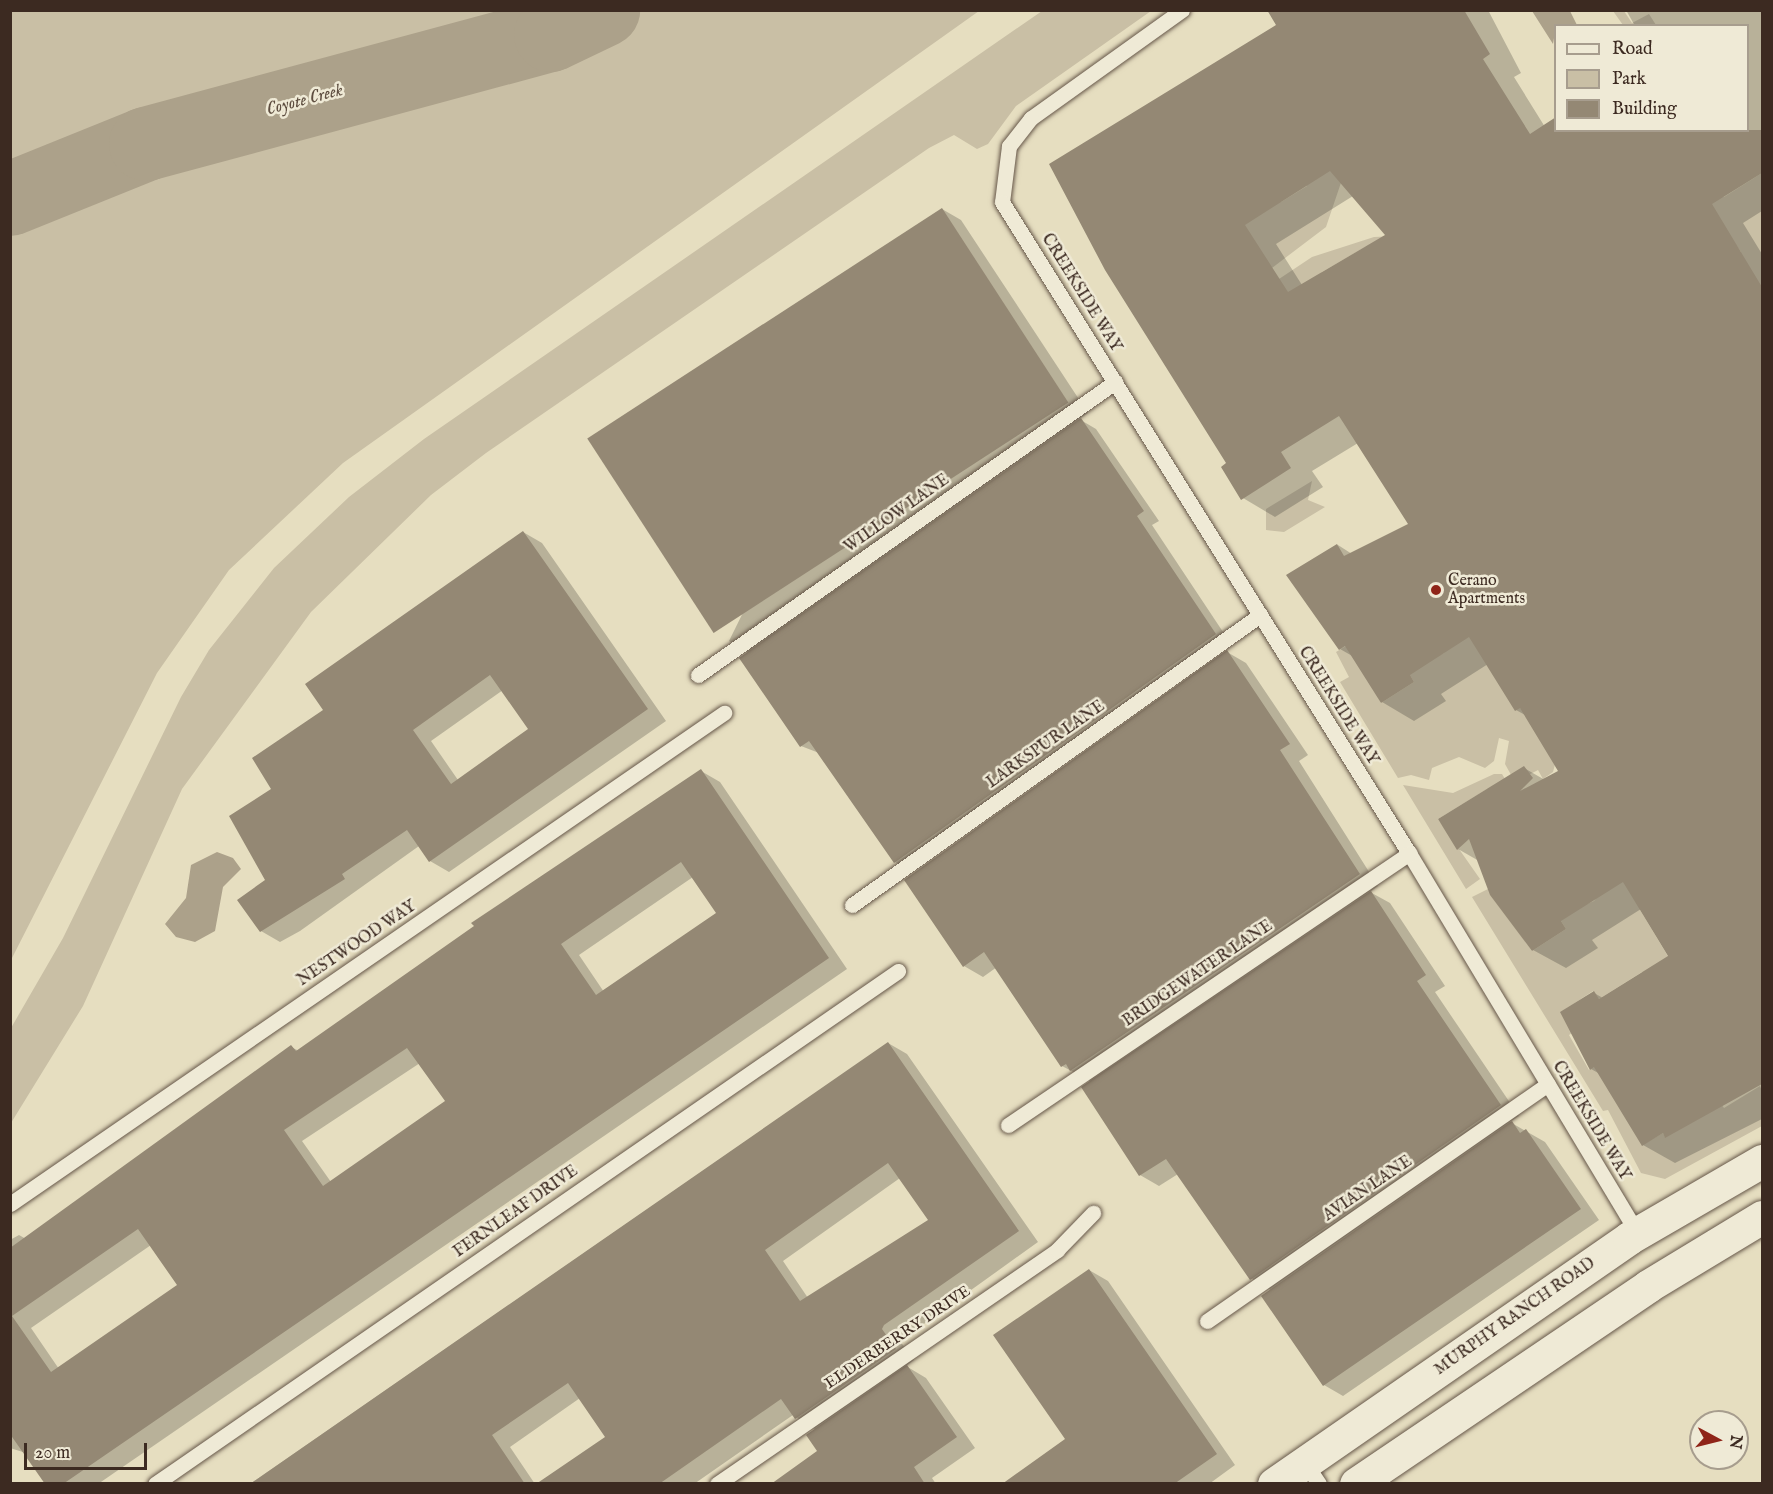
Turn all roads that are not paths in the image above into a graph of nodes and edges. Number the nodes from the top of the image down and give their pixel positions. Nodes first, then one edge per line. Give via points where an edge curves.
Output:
1 (1182, 10) edge
2 (1115, 382) junction
3 (1260, 615) junction
4 (698, 675) dead end
5 (724, 713) dead end
6 (1409, 853) junction
7 (852, 905) dead end
8 (898, 971) dead end
9 (1548, 1084) junction
10 (1008, 1125) dead end
11 (1762, 1161) edge
12 (10, 1204) edge
13 (1093, 1213) dead end
14 (1762, 1217) edge
15 (1637, 1233) junction
16 (1207, 1321) dead end
17 (1312, 1473) edge
18 (155, 1484) edge
19 (717, 1484) edge
20 (1274, 1484) edge
21 (1356, 1484) edge

1 - 2 lane, CREEKSIDE WAY via 1030,118 1009,146 1002,202
2 - 3 lane, CREEKSIDE WAY
2 - 4 lane, WILLOW LANE
3 - 6 lane, CREEKSIDE WAY
3 - 7 lane, LARKSPUR LANE
5 - 12 lane, NESTWOOD WAY
6 - 9 lane, CREEKSIDE WAY
6 - 10 lane, BRIDGEWATER LANE
8 - 18 lane, FERNLEAF DRIVE
9 - 15 lane, CREEKSIDE WAY
9 - 16 lane, AVIAN LANE
11 - 15 street, MURPHY RANCH ROAD
13 - 19 lane, ELDERBERRY DRIVE via 1048,1256
14 - 21 street via 1648,1286
15 - 17 street, MURPHY RANCH ROAD
17 - 20 street, MURPHY RANCH ROAD

